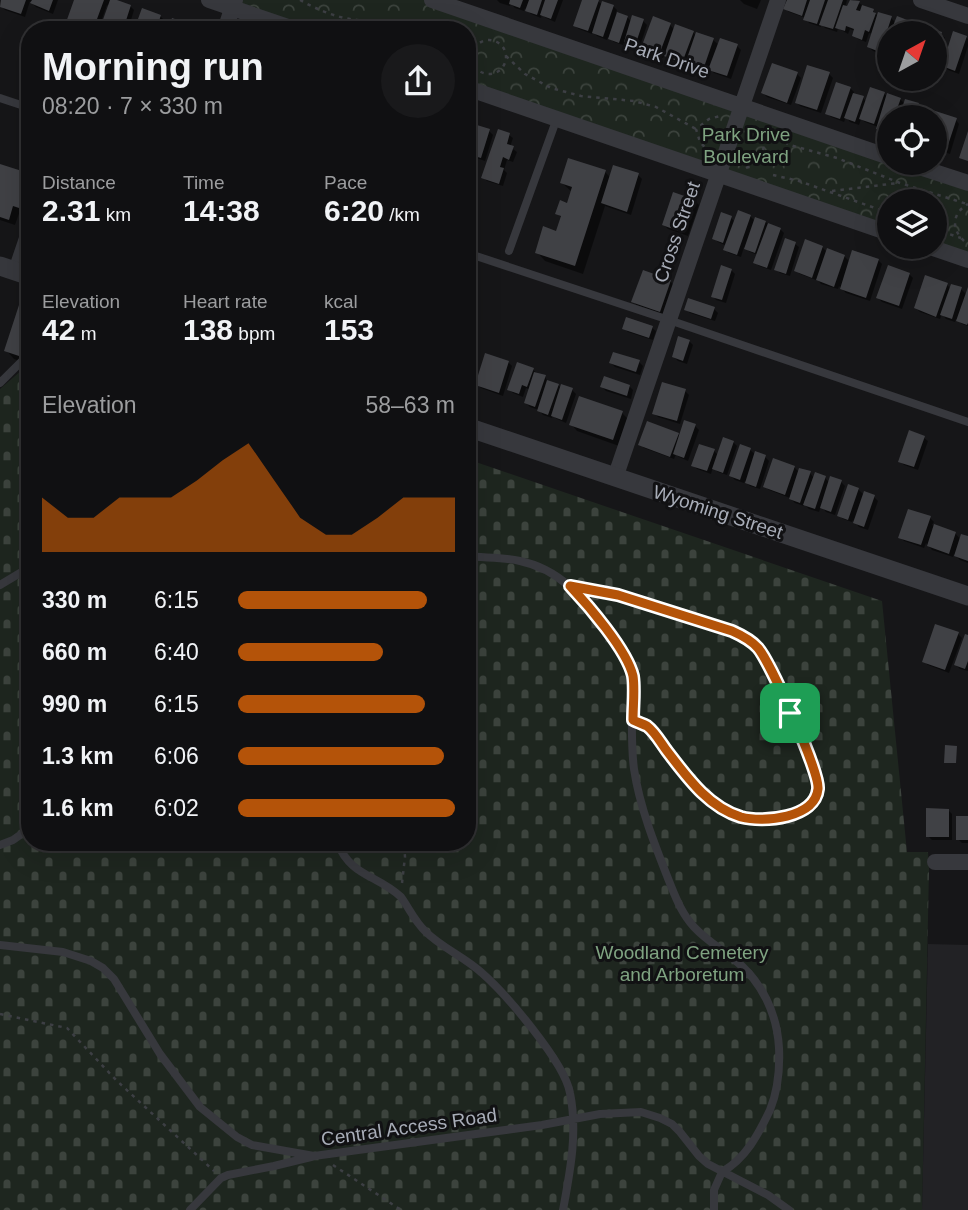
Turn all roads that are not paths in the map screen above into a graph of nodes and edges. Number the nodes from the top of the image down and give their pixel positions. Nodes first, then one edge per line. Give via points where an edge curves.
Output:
1 (209, 0) edge
2 (432, 0) edge
3 (778, 0) edge
4 (921, 0) edge
5 (234, 4) edge
6 (968, 16) edge
7 (228, 21) edge
8 (275, 21) edge
9 (476, 91) edge
10 (0, 98) edge
11 (21, 105) edge
12 (742, 106) junction
13 (556, 118) junction
14 (877, 153) edge
15 (716, 165) junction
16 (944, 175) edge
17 (968, 183) edge
18 (877, 228) edge
19 (21, 247) edge
20 (509, 251) dead end
21 (947, 253) edge
22 (476, 256) edge
23 (968, 260) edge
24 (14, 271) edge
25 (669, 320) junction
26 (21, 362) edge
27 (0, 383) edge
28 (968, 422) edge
29 (476, 430) edge
30 (615, 478) junction
31 (476, 557) edge
32 (21, 572) edge
33 (0, 585) edge
34 (570, 586) junction
35 (968, 596) edge
36 (633, 720) junction
37 (21, 834) edge
38 (0, 845) edge
39 (342, 851) edge
40 (934, 862) dead end
41 (968, 862) edge
42 (0, 945) edge
43 (573, 1118) junction
44 (316, 1155) junction
45 (722, 1172) junction
46 (190, 1210) edge
47 (564, 1210) edge
48 (714, 1210) edge
49 (789, 1210) edge

1 - 5 street
2 - 12 street, Park Drive
3 - 12 street, Cross Street
4 - 6 street
5 - 7 street
5 - 8 street
9 - 13 street
10 - 11 lane
12 - 14 street, Park Drive
12 - 15 street, Cross Street
13 - 15 street
13 - 20 lane
15 - 18 street
15 - 25 street, Cross Street
16 - 17 street
19 - 24 lane
21 - 23 street
22 - 25 lane
25 - 28 lane
25 - 30 street, Cross Street
26 - 27 lane
29 - 30 street, Wyoming Street
30 - 35 street, Wyoming Street
31 - 34 lane via 537,565
32 - 33 lane
34 - 36 lane via 593,611 630,669
34 - 36 lane via 618,595 749,639 760,649 775,678 816,773 814,802 807,809 776,818 743,817 727,811 691,783 649,727
36 - 45 lane via 634,766 641,800 680,908 701,934 751,975 777,1026 775,1096 747,1150
37 - 38 lane
39 - 43 lane via 349,864 401,897 421,928 488,978 542,1042 567,1082
40 - 41 street
42 - 44 lane, Central Access Road via 63,952 100,966 114,979 160,1054 200,1107 252,1145
43 - 44 lane, Central Access Road
43 - 45 lane, Central Access Road via 636,1112 657,1117 674,1126 699,1156
43 - 47 lane
44 - 46 lane via 222,1178
45 - 48 lane via 714,1190
45 - 49 lane, Central Access Road

